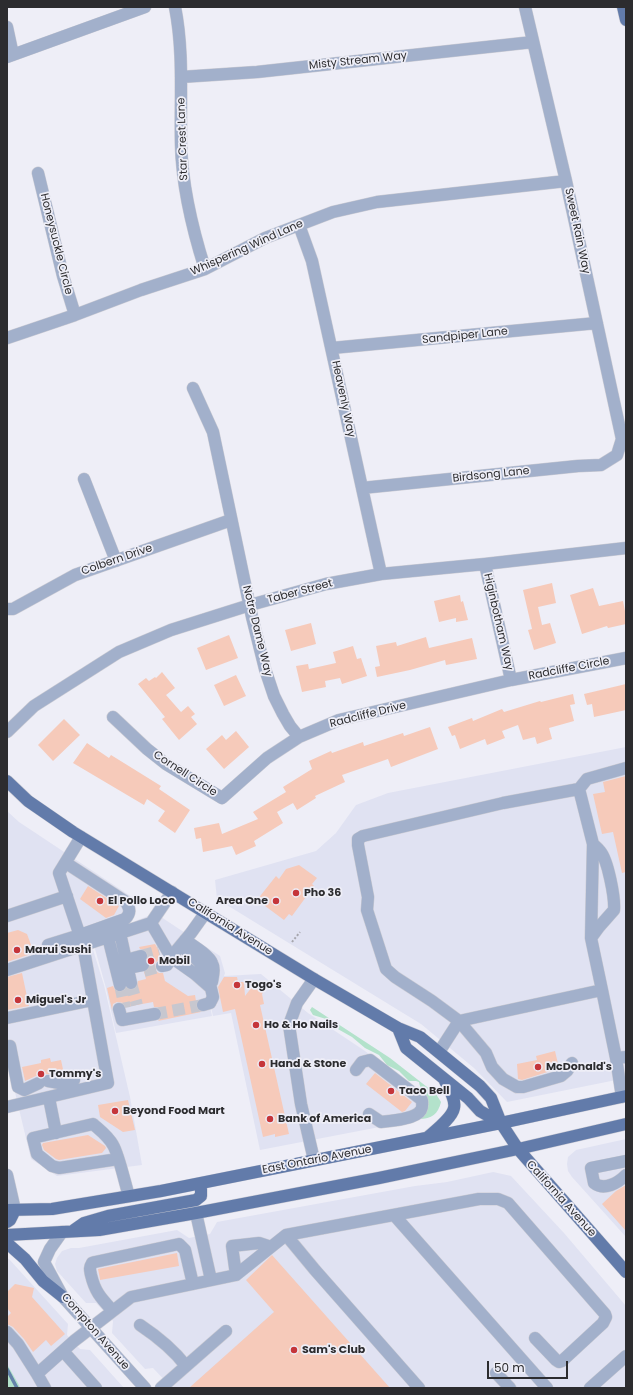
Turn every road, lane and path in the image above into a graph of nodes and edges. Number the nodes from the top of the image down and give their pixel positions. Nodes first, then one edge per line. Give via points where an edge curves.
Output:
1 (145, 7) edge
2 (175, 7) edge
3 (525, 7) edge
4 (623, 7) edge
5 (626, 20) edge
6 (7, 27) edge
7 (533, 42) junction
8 (10, 56) edge
9 (181, 77) junction
10 (38, 173) dead end
11 (566, 181) junction
12 (299, 225) junction
13 (204, 269) junction
14 (75, 315) junction
15 (597, 323) junction
16 (7, 338) edge
17 (332, 348) junction
18 (194, 388) dead end
19 (617, 455) joint
20 (84, 479) dead end
21 (362, 488) junction
22 (232, 520) junction
23 (626, 548) edge
24 (116, 561) junction
25 (485, 564) junction
26 (381, 574) junction
27 (250, 605) junction
28 (7, 609) edge
29 (626, 658) edge
30 (511, 680) junction
31 (113, 716) dead end
32 (7, 732) edge
33 (299, 737) junction
34 (626, 768) edge
35 (7, 781) edge
36 (579, 789) junction
37 (222, 798) joint
38 (81, 837) junction
39 (593, 844) junction
40 (66, 863) junction
41 (172, 892) junction
42 (67, 896) junction
43 (206, 912) junction
44 (7, 916) edge
45 (151, 923) junction
46 (300, 932) dead end
47 (111, 936) junction
48 (591, 938) junction
49 (81, 940) junction
50 (292, 942) dead end
51 (48, 945) dead end
52 (170, 953) junction
53 (143, 964) tunnel mouth
54 (7, 970) edge
55 (123, 978) junction
56 (314, 979) junction
57 (212, 989) junction
58 (602, 990) junction
59 (93, 1000) junction
60 (203, 1005) dead end
61 (130, 1012) dead end
62 (155, 1014) tunnel mouth
63 (7, 1018) edge
64 (459, 1021) junction
65 (398, 1028) junction
66 (10, 1046) dead end
67 (439, 1052) junction
68 (621, 1057) edge
69 (572, 1063) dead end
70 (356, 1070) dead end
71 (442, 1077) junction
72 (74, 1080) dead end
73 (624, 1096) edge
74 (49, 1098) junction
75 (7, 1107) edge
76 (369, 1114) dead end
77 (501, 1123) junction
78 (626, 1124) edge
79 (56, 1133) junction
80 (426, 1138) junction
81 (518, 1150) junction
82 (118, 1159) junction
83 (314, 1160) junction
84 (626, 1161) edge
85 (7, 1175) edge
86 (626, 1175) edge
87 (201, 1183) junction
88 (129, 1196) junction
89 (11, 1210) edge
90 (196, 1213) junction
91 (394, 1215) junction
92 (7, 1222) edge
93 (66, 1232) junction
94 (7, 1235) edge
95 (286, 1235) junction
96 (7, 1244) edge
97 (271, 1247) junction
98 (626, 1272) edge
99 (236, 1274) junction
100 (211, 1280) junction
101 (193, 1284) junction
102 (63, 1297) junction
103 (112, 1310) junction
104 (140, 1325) dead end
105 (91, 1328) junction
106 (226, 1331) dead end
107 (7, 1332) edge
108 (535, 1338) dead end
109 (63, 1351) junction
110 (626, 1356) edge
111 (186, 1366) junction
112 (496, 1373) dead end
113 (37, 1374) junction
114 (45, 1388) edge
115 (96, 1388) edge
116 (145, 1388) edge
117 (161, 1388) edge
118 (418, 1388) edge
119 (510, 1388) edge
120 (546, 1388) edge
121 (590, 1388) edge

1 - 8 street
2 - 9 street, Star Crest Lane via 180,41
3 - 7 street, Sweet Rain Way
4 - 5 main road
6 - 8 street
7 - 9 street, Misty Stream Way via 258,72
7 - 11 street, Sweet Rain Way
9 - 13 street, Star Crest Lane via 183,177 193,232
10 - 14 street, Honeysuckle Circle
11 - 12 street, Whispering Wind Lane via 377,202 333,212
11 - 15 street, Sweet Rain Way
12 - 13 street, Whispering Wind Lane via 265,238
12 - 17 street, Heavenly Way via 312,261
13 - 14 street, Whispering Wind Lane
14 - 16 street, Whispering Wind Lane
15 - 17 street, Sandpiper Lane
15 - 19 street, Sweet Rain Way via 622,439
17 - 21 street, Heavenly Way
18 - 22 street, Notre Dame Way via 213,432
19 - 21 street, Birdsong Lane via 601,465
20 - 24 street
21 - 26 street, Heavenly Way
22 - 24 street, Colbern Drive
22 - 27 street, Notre Dame Way
23 - 25 street, Taber Street
24 - 28 street, Colbern Drive via 75,575 13,609
25 - 26 street, Taber Street
25 - 30 street, Higinbotham Way
26 - 27 street, Taber Street via 326,584
27 - 32 street, Taber Street via 171,630 119,652 34,706
27 - 33 street, Notre Dame Way via 274,696
29 - 30 street, Radcliffe Circle
30 - 33 street, Radcliffe Drive via 339,720
31 - 37 street, Cornell Circle via 166,764
33 - 37 street, Radcliffe Drive via 267,758
34 - 36 street via 587,779
35 - 38 main road, California Avenue via 28,801
36 - 39 street
36 - 64 street via 495,805 358,839 368,897 367,910 386,970
38 - 40 street
38 - 41 main road, California Avenue
39 - 48 street
39 - 48 street via 601,852 615,902 614,910
40 - 42 street via 59,873
40 - 49 street via 126,902 130,908 130,914 125,919
41 - 43 main road, California Avenue
41 - 45 street
42 - 44 street
42 - 49 street
43 - 52 street
43 - 56 main road, California Avenue
45 - 47 street
45 - 52 street
46 - 50 path
47 - 49 street
47 - 55 street
47 - 55 street
48 - 58 street
49 - 51 street
49 - 54 street
49 - 59 street
52 - 57 street
52 - 57 street via 196,947 212,963
53 - 55 street
56 - 65 main road, California Avenue
56 - 83 street via 297,1003 289,1025
57 - 60 street via 213,997 210,1003
58 - 64 street
58 - 68 street
59 - 63 street
59 - 74 street via 108,1084
61 - 62 street
64 - 67 street
64 - 69 street via 486,1053 510,1074 513,1084 517,1087 561,1076
65 - 67 main road, California Avenue via 420,1037
65 - 71 main road, California Avenue via 406,1048
66 - 72 street via 18,1087 24,1090 44,1082
67 - 77 main road, California Avenue via 480,1086 490,1098
68 - 73 street
70 - 76 street via 362,1062 370,1060 422,1100 421,1110 414,1116 381,1122
71 - 77 main road, California Avenue via 480,1111
71 - 80 main road via 451,1093 454,1108 440,1127
73 - 77 main road, East Ontario Avenue
74 - 75 street
74 - 79 street
77 - 80 main road, East Ontario Avenue
77 - 81 main road, California Avenue
78 - 81 main road
79 - 82 street via 93,1124 107,1136 114,1146
79 - 82 street via 33,1138 37,1154 52,1166 59,1168
80 - 83 main road, East Ontario Avenue
81 - 90 main road
81 - 98 main road, California Avenue
82 - 88 street
83 - 87 main road, East Ontario Avenue
84 - 86 street via 592,1168 594,1183 601,1186 620,1181
85 - 89 street
87 - 88 main road, East Ontario Avenue
87 - 93 main road via 201,1196 196,1200 108,1216 84,1223
88 - 89 main road, East Ontario Avenue via 52,1209
89 - 92 main road via 10,1220
90 - 93 main road via 99,1230
90 - 100 street
91 - 95 street
91 - 108 street via 479,1199 498,1199 508,1203 606,1317 603,1323 559,1362
91 - 120 street
93 - 94 main road
93 - 102 street, Compton Avenue via 50,1249 44,1262
95 - 97 street
95 - 118 street
96 - 102 main road via 25,1259 43,1281
97 - 99 street
97 - 99 street via 259,1243 232,1246
99 - 100 street
100 - 101 street
101 - 103 street via 131,1296
101 - 103 street via 185,1250 179,1244 95,1262 90,1266 94,1287
102 - 105 street, Compton Avenue
103 - 105 street
104 - 111 street via 175,1352
105 - 109 street
105 - 116 street, Compton Avenue
106 - 111 street
107 - 113 street
109 - 113 street
109 - 115 street
110 - 121 street
111 - 117 street
112 - 119 street
113 - 114 street

